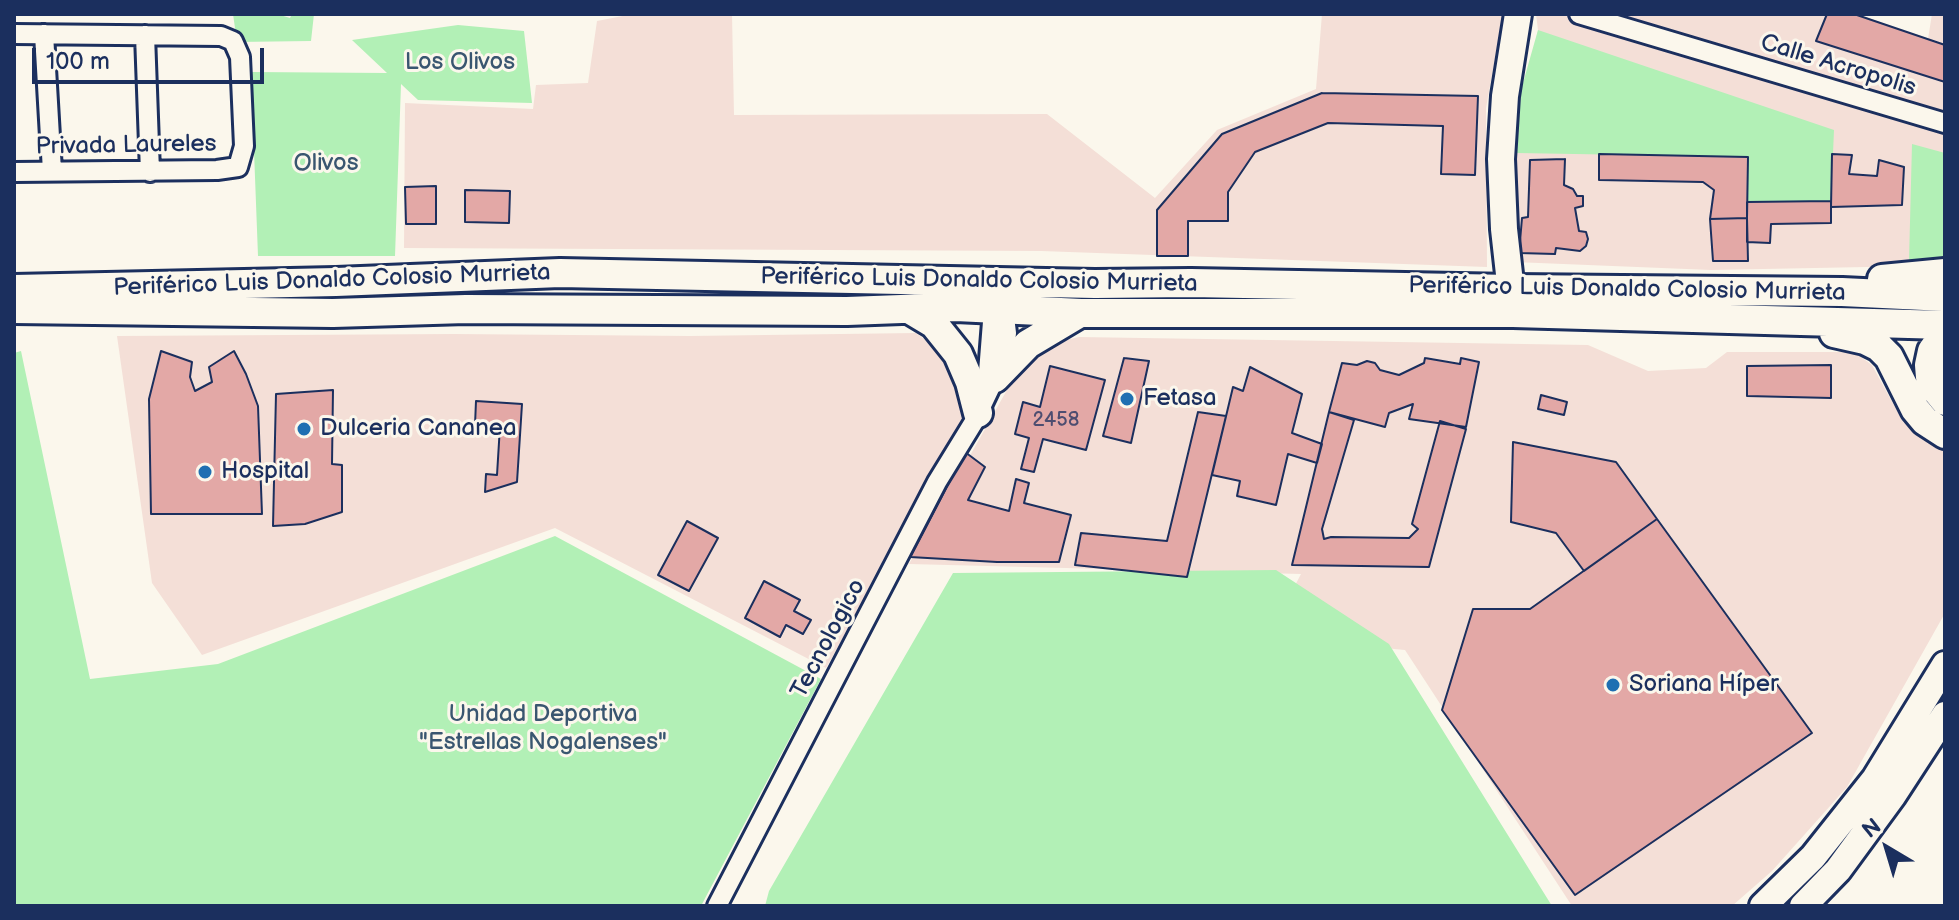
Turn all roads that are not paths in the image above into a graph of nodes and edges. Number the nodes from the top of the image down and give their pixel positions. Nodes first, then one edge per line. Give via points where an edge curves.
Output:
1 (1518, 14) edge
2 (1579, 14) edge
3 (14, 34) edge
4 (44, 34) junction
5 (145, 35) junction
6 (1945, 123) edge
7 (52, 171) junction
8 (14, 172) edge
9 (150, 172) junction
10 (1945, 273) edge
11 (917, 279) junction
12 (1095, 284) junction
13 (14, 289) edge
14 (1842, 292) junction
15 (1945, 297) edge
16 (1512, 301) junction
17 (14, 309) edge
18 (909, 309) junction
19 (1000, 310) junction
20 (51, 311) junction
21 (1081, 313) junction
22 (14, 317) edge
23 (1790, 321) junction
24 (1945, 325) edge
25 (1945, 333) edge
26 (986, 395) junction
27 (1945, 401) edge
28 (1945, 434) edge
29 (1945, 665) edge
30 (1945, 715) edge
31 (717, 906) edge
32 (1763, 906) edge
33 (1803, 906) edge

1 - 16 main road via 1501,159
2 - 6 street, Calle Acropolis
3 - 4 street
4 - 5 street
4 - 7 street
5 - 9 street
5 - 9 street, Privada Laureles via 221,36 233,41 240,57 244,146 238,167
7 - 8 street, Privada Laureles
7 - 9 street, Privada Laureles
10 - 14 main road via 1869,281
11 - 12 main road, Periférico Luis Donaldo Colosio Murrieta
11 - 13 main road, Periférico Luis Donaldo Colosio Murrieta via 560,273
11 - 19 main road
12 - 16 main road, Periférico Luis Donaldo Colosio Murrieta via 1191,283
12 - 19 main road via 1076,296 1028,300
14 - 15 main road, Periférico Luis Donaldo Colosio Murrieta
14 - 16 main road, Periférico Luis Donaldo Colosio Murrieta
16 - 21 main road, Periférico Luis Donaldo Colosio Murrieta
16 - 23 main road, Periférico Luis Donaldo Colosio Murrieta
17 - 20 main road, Periférico Luis Donaldo Colosio Murrieta
18 - 19 main road, Periférico Luis Donaldo Colosio Murrieta
18 - 20 main road, Periférico Luis Donaldo Colosio Murrieta
18 - 26 main road via 934,324 958,354 970,382
19 - 21 main road, Periférico Luis Donaldo Colosio Murrieta
19 - 26 street, Tecnologico via 992,322
20 - 22 main road
21 - 26 main road via 1028,344
23 - 24 main road, Periférico Luis Donaldo Colosio Murrieta
23 - 28 main road via 1879,347 1915,409
25 - 27 main road via 1929,365
26 - 31 street, Tecnologico
29 - 32 main road via 1875,779 1813,857
30 - 33 main road via 1838,870

